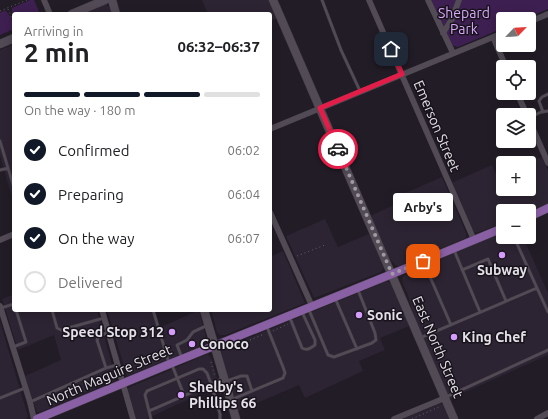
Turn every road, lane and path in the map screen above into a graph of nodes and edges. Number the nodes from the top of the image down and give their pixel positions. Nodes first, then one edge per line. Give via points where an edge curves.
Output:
1 (27, 0) edge
2 (44, 0) edge
3 (105, 0) edge
4 (112, 0) edge
5 (272, 0) edge
6 (322, 0) edge
7 (369, 0) edge
8 (428, 0) edge
9 (459, 0) edge
10 (8, 8) junction
11 (0, 12) edge
12 (49, 12) edge
13 (77, 12) edge
14 (115, 12) edge
15 (548, 14) edge
16 (12, 18) edge
17 (536, 19) edge
18 (443, 33) junction
19 (496, 36) edge
20 (493, 37) junction
21 (12, 39) edge
22 (0, 44) edge
23 (453, 53) junction
24 (503, 60) edge
25 (402, 74) junction
26 (360, 91) junction
27 (548, 94) edge
28 (320, 108) junction
29 (548, 111) edge
30 (543, 112) junction
31 (536, 116) edge
32 (272, 127) edge
33 (536, 135) edge
34 (0, 141) edge
35 (548, 163) edge
36 (8, 168) junction
37 (0, 170) edge
38 (12, 181) edge
39 (548, 208) edge
40 (536, 213) edge
41 (272, 217) edge
42 (496, 231) edge
43 (12, 235) edge
44 (0, 240) edge
45 (474, 240) junction
46 (517, 244) edge
47 (325, 245) dead end
48 (453, 248) junction
49 (297, 256) dead end
50 (423, 261) junction
51 (462, 270) junction
52 (392, 274) junction
53 (357, 288) junction
54 (537, 288) junction
55 (335, 297) junction
56 (506, 301) junction
57 (12, 304) edge
58 (0, 307) edge
59 (307, 308) junction
60 (17, 312) edge
61 (53, 312) edge
62 (102, 312) edge
63 (154, 312) edge
64 (205, 312) edge
65 (480, 312) junction
66 (548, 312) edge
67 (289, 316) junction
68 (104, 318) junction
69 (208, 325) junction
70 (266, 325) junction
71 (451, 325) junction
72 (108, 333) junction
73 (420, 338) junction
74 (214, 346) junction
75 (12, 347) junction
76 (357, 349) junction
77 (548, 350) edge
78 (210, 356) dead end
79 (182, 359) junction
80 (171, 363) junction
81 (118, 365) junction
82 (106, 368) junction
83 (177, 378) junction
84 (222, 380) junction
85 (123, 383) junction
86 (211, 384) junction
87 (25, 388) junction
88 (252, 391) junction
89 (184, 395) junction
90 (0, 398) edge
91 (30, 402) junction
92 (227, 402) junction
93 (444, 402) junction
94 (149, 411) junction
95 (548, 413) edge
96 (34, 419) edge
97 (37, 419) edge
98 (133, 419) edge
99 (151, 419) edge
100 (220, 419) edge
101 (236, 419) edge
102 (394, 419) edge
103 (412, 419) edge
104 (454, 419) edge
105 (537, 419) edge

1 - 10 path
2 - 12 street
3 - 13 street
4 - 14 street
5 - 28 street, East North Street
6 - 26 lane
7 - 25 street, Emerson Street
8 - 18 street
9 - 18 street
10 - 11 path
10 - 16 path
15 - 17 street
18 - 23 street
19 - 20 street
20 - 23 street
20 - 24 street
21 - 22 street
23 - 25 street
25 - 26 street
25 - 45 street, Emerson Street
26 - 28 street
27 - 30 lane via 538,101
28 - 32 street
28 - 52 street, East North Street
29 - 30 lane
30 - 31 lane
33 - 35 street
34 - 36 lane
36 - 37 lane
36 - 38 lane
39 - 40 main road
41 - 59 street
42 - 45 main road, North Maguire Street
43 - 44 street
45 - 48 main road, North Maguire Street
46 - 54 lane
47 - 49 path
48 - 50 main road, North Maguire Street
48 - 51 lane
50 - 52 main road, North Maguire Street
50 - 71 lane
51 - 56 lane via 488,259
51 - 65 lane
52 - 53 main road, North Maguire Street
52 - 73 street, East North Street
53 - 55 main road, North Maguire Street
53 - 76 lane via 376,340
54 - 56 lane
54 - 66 lane
55 - 59 main road, North Maguire Street
55 - 76 lane
56 - 65 lane
57 - 58 lane
58 - 75 street
59 - 67 main road, North Maguire Street
59 - 67 lane via 315,340 315,345 308,349 302,348
59 - 76 lane via 328,355 334,357
60 - 75 lane via 26,342
61 - 68 lane via 57,328 61,330
62 - 68 street
63 - 80 lane
64 - 69 street
65 - 71 lane
67 - 70 main road, North Maguire Street
68 - 72 street
69 - 74 street
69 - 79 lane via 193,332 187,340 177,345
70 - 74 main road, North Maguire Street
70 - 88 lane via 285,373 283,378
71 - 73 lane
72 - 81 street
72 - 82 lane via 100,335 97,340
73 - 93 street, East North Street
74 - 79 main road, North Maguire Street
74 - 84 street
75 - 87 street
77 - 93 lane
78 - 84 path
79 - 80 main road, North Maguire Street
80 - 83 lane
80 - 85 main road, North Maguire Street
81 - 82 lane
81 - 85 street
82 - 91 lane
83 - 86 lane via 203,369
83 - 89 lane
83 - 94 lane via 145,393
84 - 86 lane
84 - 88 lane via 246,376
84 - 92 street
84 - 92 path
85 - 97 main road, North Maguire Street
85 - 98 street
86 - 89 lane
86 - 100 lane
87 - 90 lane
87 - 91 street
88 - 92 lane
89 - 94 lane
91 - 96 street
92 - 101 street
93 - 102 street
93 - 103 path
93 - 104 street, East North Street
94 - 99 lane
95 - 105 street

